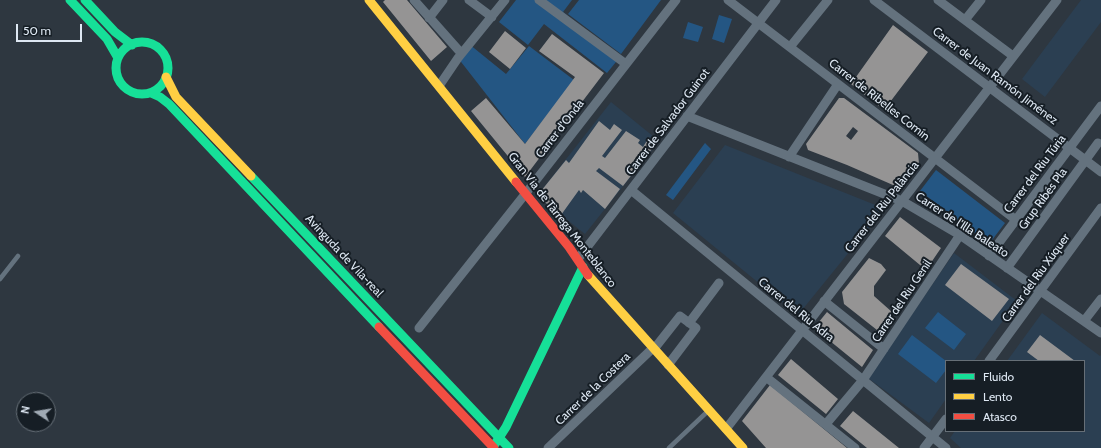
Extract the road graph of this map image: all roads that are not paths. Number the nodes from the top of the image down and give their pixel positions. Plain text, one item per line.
1 (70, 0) edge
2 (85, 0) edge
3 (370, 0) edge
4 (414, 0) edge
5 (443, 0) edge
6 (468, 0) edge
7 (505, 0) edge
8 (539, 0) edge
9 (676, 0) edge
10 (728, 0) edge
11 (776, 0) edge
12 (828, 0) edge
13 (874, 0) edge
14 (938, 0) edge
15 (980, 0) edge
16 (1056, 0) edge
17 (492, 17) junction
18 (429, 18) junction
19 (965, 20) junction
20 (759, 23) junction
21 (132, 44) junction
22 (790, 47) junction
23 (461, 53) junction
24 (1013, 56) junction
25 (118, 58) junction
26 (626, 64) junction
27 (166, 77) junction
28 (838, 84) junction
29 (439, 86) junction
30 (989, 87) junction
31 (151, 93) junction
32 (1101, 106) edge
33 (687, 116) junction
34 (1098, 143) dead end
35 (1070, 148) junction
36 (790, 157) junction
37 (935, 158) junction
38 (1086, 160) junction
39 (1101, 172) edge
40 (631, 190) junction
41 (526, 193) junction
42 (902, 201) junction
43 (1101, 208) edge
44 (1016, 220) junction
45 (960, 235) junction
46 (18, 256) dead end
47 (989, 256) junction
48 (580, 263) junction
49 (1007, 268) junction
50 (0, 279) edge
51 (719, 283) dead end
52 (1041, 292) junction
53 (1101, 299) edge
54 (824, 301) junction
55 (1084, 321) junction
56 (689, 323) junction
57 (419, 328) dead end
58 (802, 330) junction
59 (1101, 333) edge
60 (654, 349) junction
61 (884, 349) junction
62 (990, 360) edge
63 (668, 364) junction
64 (766, 377) junction
65 (863, 380) junction
66 (709, 410) junction
67 (945, 420) edge
68 (826, 424) junction
69 (726, 429) junction
70 (933, 437) junction
71 (499, 438) junction
72 (493, 448) edge
73 (509, 448) edge
74 (548, 448) edge
75 (669, 448) edge
76 (743, 448) edge
77 (855, 448) edge
78 (924, 448) edge
79 (946, 448) edge

1 - 25 main road
2 - 21 main road
3 - 29 main road, Gran Via de Tàrrega Monteblanco
4 - 18 street
5 - 18 street
6 - 17 street
7 - 17 street
8 - 26 street
9 - 26 street, Carrer d'Onda
10 - 20 street, Carrer de Ribelles Comín
11 - 20 street, Carrer de Salvador Guinot
12 - 22 street
13 - 30 street, Carrer de Juan Ramón Jiménez
14 - 19 street
15 - 19 street
16 - 24 street, Carrer del Riu Palància
17 - 23 street
18 - 23 street
19 - 24 street
20 - 22 street, Carrer de Ribelles Comín
20 - 33 street, Carrer de Salvador Guinot
21 - 25 main road
21 - 27 main road
22 - 28 street, Carrer de Ribelles Comín
23 - 29 street
24 - 30 street, Carrer del Riu Palància
25 - 31 main road
26 - 41 street, Carrer d'Onda
27 - 31 main road
27 - 71 main road, Avinguda de Vila-real
28 - 36 street
28 - 37 street, Carrer de Ribelles Comín
29 - 41 main road, Gran Via de Tàrrega Monteblanco
30 - 35 street, Carrer de Juan Ramón Jiménez
30 - 37 street, Carrer del Riu Palància
31 - 72 main road, Avinguda de Vila-real
32 - 35 street, Carrer del Riu Túria
33 - 36 street, Carrer de l'Illa Baleato
33 - 40 street, Carrer de Salvador Guinot
34 - 38 street, Grup Ribés Pla
35 - 38 street, Carrer de Juan Ramón Jiménez
35 - 44 street, Carrer del Riu Túria
36 - 42 street, Carrer de l'Illa Baleato
37 - 42 street, Carrer del Riu Palància
37 - 44 street, Carrer de Ribelles Comín
38 - 39 street, Carrer de Juan Ramón Jiménez
38 - 49 street, Grup Ribés Pla
40 - 48 street, Carrer de Salvador Guinot
40 - 58 street, Carrer del Riu Adra
41 - 48 main road, Gran Via de Tàrrega Monteblanco
41 - 57 street, Carrer d'Onda
42 - 45 street, Carrer de l'Illa Baleato
42 - 54 street, Carrer del Riu Palància
43 - 52 street, Carrer del Riu Xúquer
44 - 47 street, Carrer del Riu Túria
45 - 47 street, Carrer de l'Illa Baleato
45 - 61 street, Carrer del Riu Genil
46 - 50 lane
47 - 49 street, Carrer de l'Illa Baleato
48 - 60 main road, Gran Via de Tàrrega Monteblanco
48 - 71 main road, Carrer de Salvador Guinot
49 - 52 street, Carrer de l'Illa Baleato
51 - 56 street
52 - 55 street, Carrer de l'Illa Baleato
52 - 62 street, Carrer del Riu Xúquer
53 - 55 street
54 - 58 street, Carrer del Riu Palància
54 - 61 street
55 - 59 street, Carrer de l'Illa Baleato
56 - 60 street, Carrer de la Costera
56 - 63 street
58 - 64 street, Carrer del Riu Palància
58 - 65 street, Carrer del Riu Adra
60 - 63 main road, Gran Via de Tàrrega Monteblanco
60 - 74 street, Carrer de la Costera
61 - 65 street, Carrer del Riu Genil
63 - 66 main road, Gran Via de Tàrrega Monteblanco
64 - 68 street
64 - 69 street, Carrer del Riu Palància
65 - 68 street, Carrer del Riu Genil
65 - 70 street, Carrer del Riu Adra
66 - 69 main road, Gran Via de Tàrrega Monteblanco
66 - 75 lane
67 - 70 street
68 - 77 street
69 - 76 main road, Gran Via de Tàrrega Monteblanco
70 - 78 street
70 - 79 street, Carrer del Riu Adra
71 - 72 main road, Carrer de Salvador Guinot
71 - 73 main road, Avinguda de Vila-real

